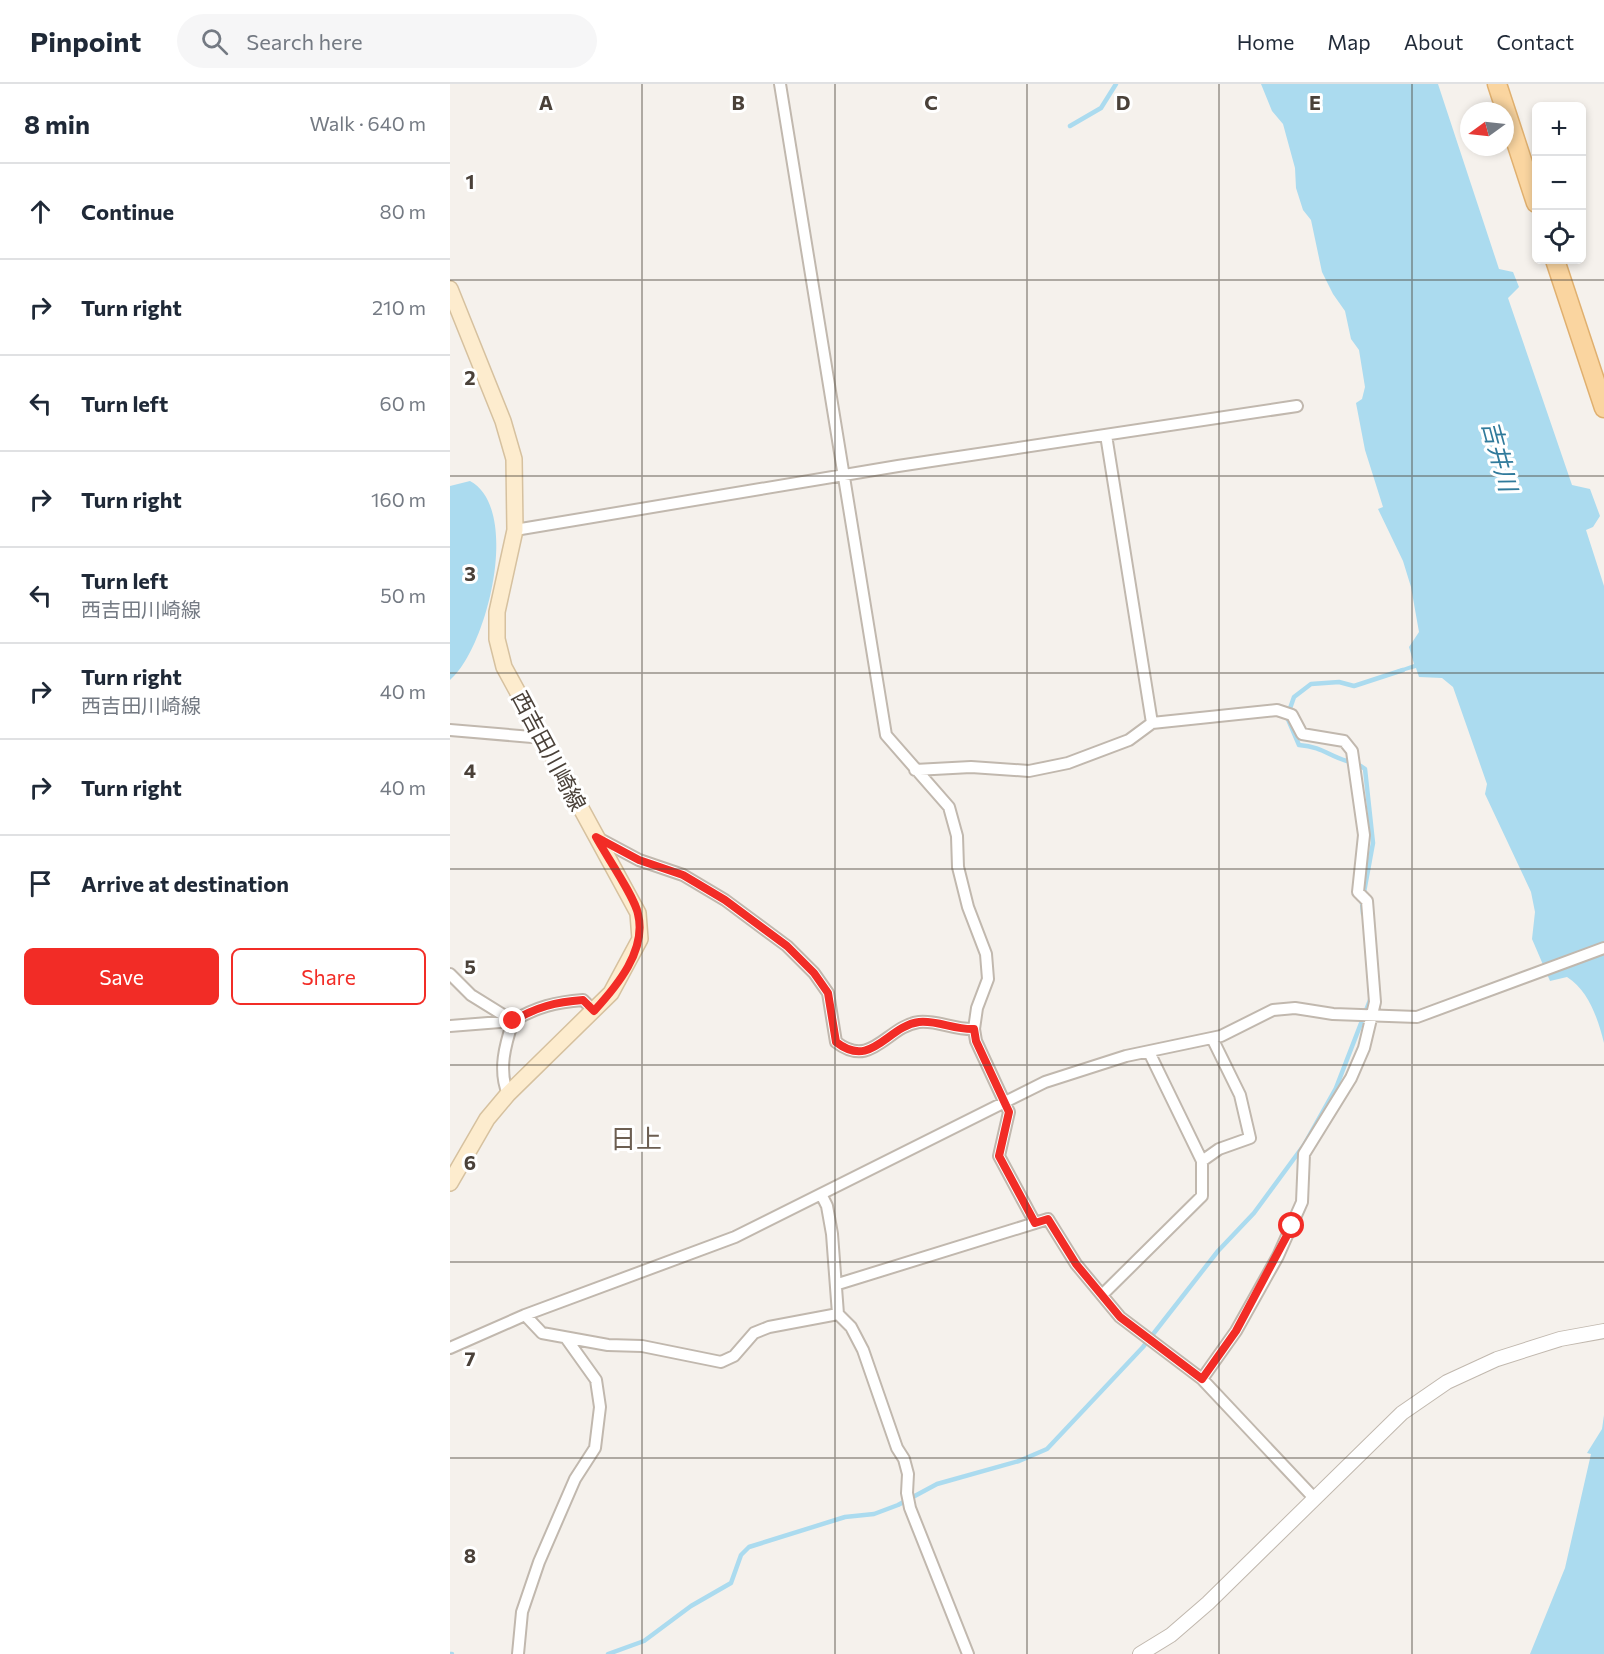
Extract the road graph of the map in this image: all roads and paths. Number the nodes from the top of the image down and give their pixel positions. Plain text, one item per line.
1 (780, 84) edge
2 (1497, 84) edge
3 (1532, 191) edge
4 (1556, 264) edge
5 (450, 289) edge
6 (1297, 406) dead end
7 (1604, 408) edge
8 (1106, 435) junction
9 (843, 476) junction
10 (514, 530) junction
11 (1152, 723) junction
12 (450, 730) edge
13 (544, 738) junction
14 (915, 770) junction
15 (596, 837) junction
16 (1604, 948) edge
17 (450, 974) edge
18 (594, 1011) junction
19 (1374, 1016) junction
20 (513, 1021) junction
21 (450, 1026) edge
22 (974, 1029) junction
23 (1212, 1038) junction
24 (1149, 1052) junction
25 (508, 1094) junction
26 (1007, 1103) junction
27 (1202, 1161) junction
28 (450, 1183) edge
29 (821, 1194) junction
30 (1035, 1223) junction
31 (838, 1284) junction
32 (1102, 1295) junction
33 (838, 1314) junction
34 (525, 1316) junction
35 (1604, 1331) edge
36 (566, 1338) junction
37 (450, 1348) edge
38 (1202, 1379) junction
39 (1315, 1499) junction
40 (518, 1654) edge
41 (968, 1654) edge
42 (1140, 1654) edge

1 - 9 street
2 - 3 main road
4 - 7 main road
5 - 10 main road, 西吉田川崎線
6 - 8 street
8 - 9 street
8 - 11 street
9 - 10 street
9 - 14 street
10 - 13 main road, 西吉田川崎線
11 - 14 street
11 - 19 street
12 - 13 street
13 - 15 main road, 西吉田川崎線
14 - 22 street
15 - 18 main road, 西吉田川崎線
15 - 22 street
16 - 19 street
17 - 20 street
18 - 20 street
18 - 25 main road, 西吉田川崎線
19 - 23 street
19 - 38 street
20 - 21 street
20 - 25 street
22 - 26 street
23 - 24 street
23 - 27 street
24 - 26 street
24 - 27 street
25 - 28 main road, 西吉田川崎線
26 - 29 street
26 - 30 street
27 - 32 street
29 - 31 street
29 - 34 street
30 - 31 street
30 - 32 street
31 - 33 street
32 - 38 street
33 - 36 street
33 - 41 street
34 - 36 street
34 - 37 street
35 - 39 street
36 - 40 street
38 - 39 street
39 - 42 street

